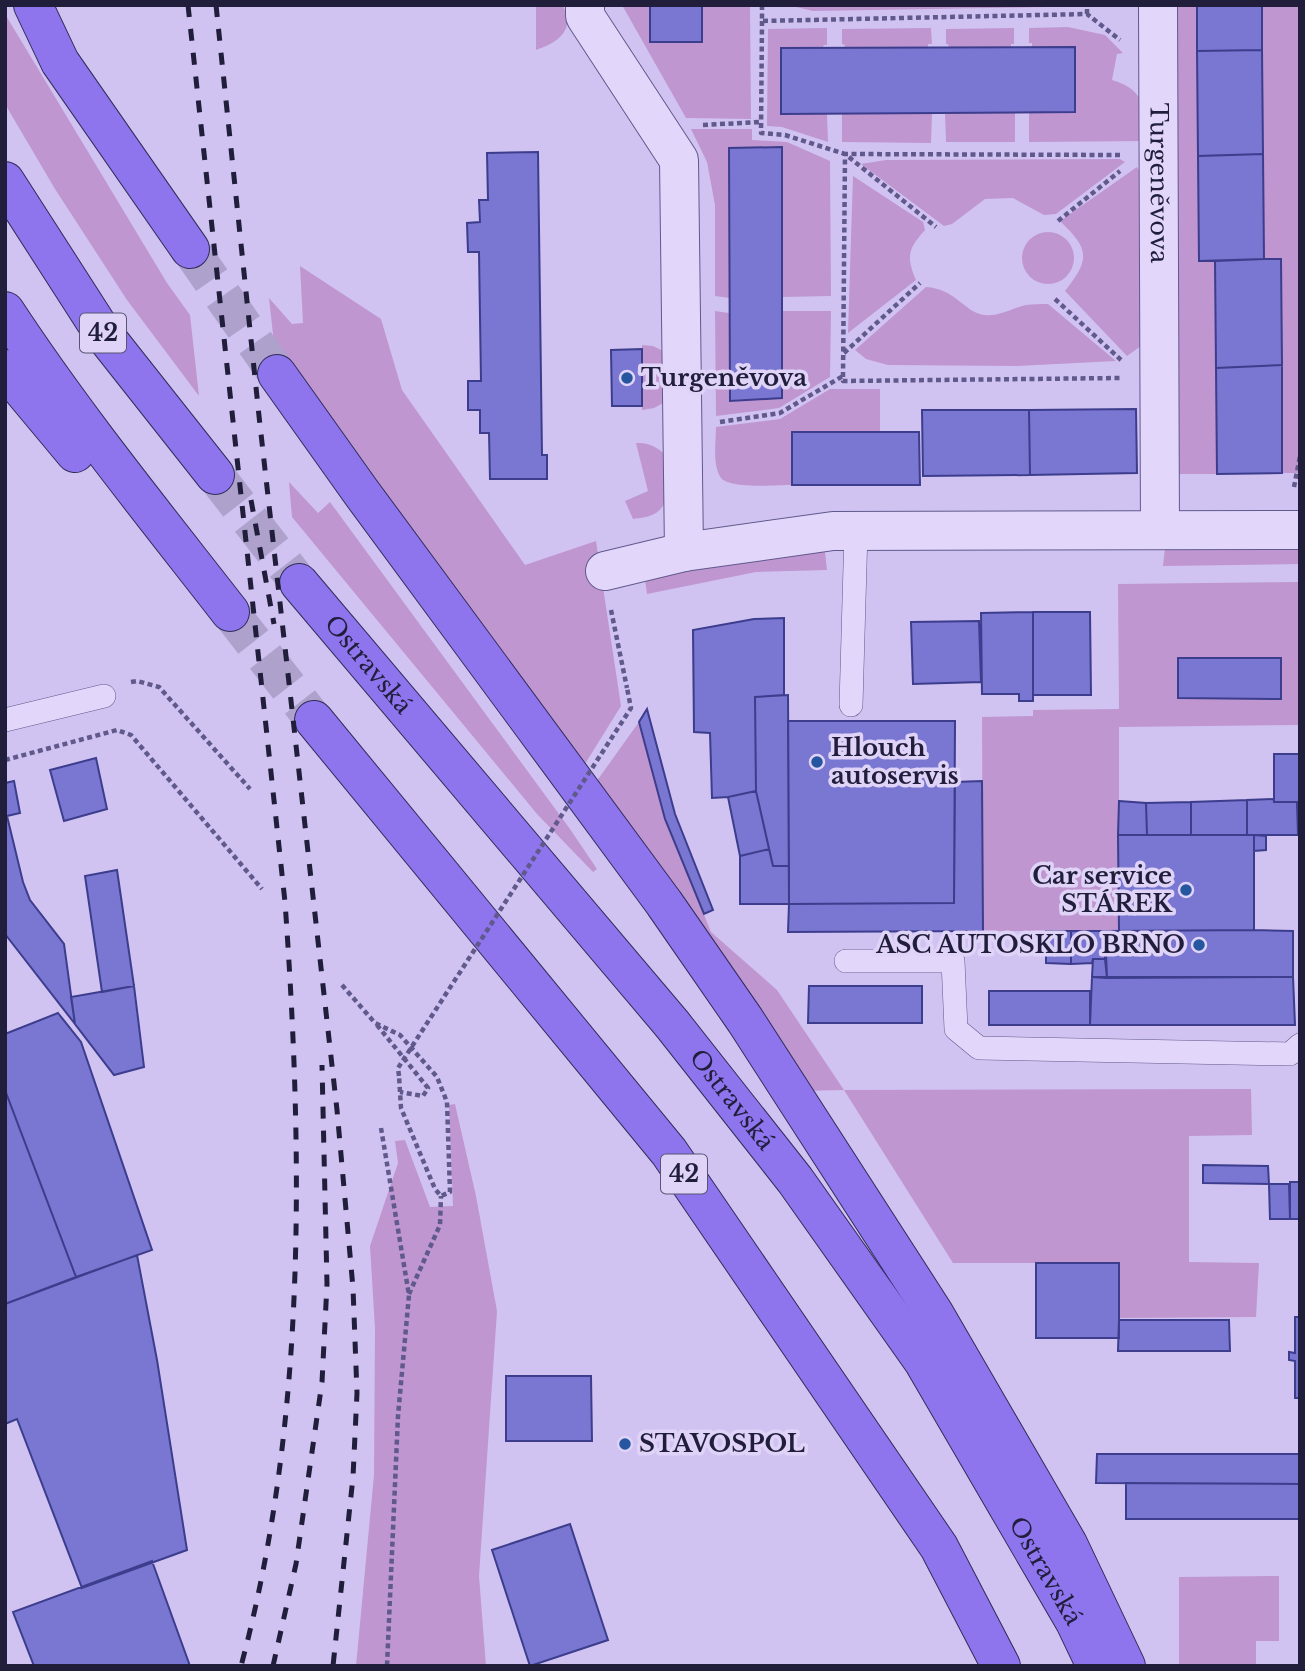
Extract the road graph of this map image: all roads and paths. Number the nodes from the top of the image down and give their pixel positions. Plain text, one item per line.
1 (33, 5) edge
2 (584, 5) edge
3 (762, 5) edge
4 (1087, 5) edge
5 (1158, 5) edge
6 (762, 21) junction
7 (761, 122) junction
8 (694, 125) dead end
9 (845, 154) junction
10 (1150, 155) junction
11 (5, 181) edge
12 (1058, 220) dead end
13 (936, 227) dead end
14 (190, 249) tunnel mouth
15 (920, 283) dead end
16 (1055, 299) dead end
17 (5, 311) edge
18 (844, 353) junction
19 (5, 369) edge
20 (277, 374) tunnel mouth
21 (843, 376) junction
22 (1150, 378) junction
23 (713, 423) dead end
24 (1300, 456) edge
25 (215, 475) tunnel mouth
26 (1294, 487) dead end
27 (1160, 530) junction
28 (1300, 530) edge
29 (856, 531) junction
30 (684, 552) junction
31 (192, 563) junction
32 (605, 571) joint
33 (299, 583) tunnel mouth
34 (230, 612) tunnel mouth
35 (104, 696) joint
36 (851, 705) dead end
37 (5, 720) edge
38 (314, 720) tunnel mouth
39 (5, 760) edge
40 (250, 789) dead end
41 (262, 889) dead end
42 (846, 961) dead end
43 (342, 985) dead end
44 (376, 1023) junction
45 (1300, 1045) edge
46 (400, 1092) junction
47 (381, 1128) dead end
48 (441, 1196) junction
49 (409, 1295) junction
50 (387, 1666) edge
51 (1001, 1666) edge
52 (1096, 1666) edge
53 (1126, 1666) edge

1 - 14 highway
2 - 30 street
3 - 6 path
4 - 6 path
5 - 10 street, Turgeněvova
6 - 7 path
7 - 8 path
7 - 9 path
9 - 10 path
9 - 13 path
9 - 18 path
10 - 12 path
10 - 22 street, Turgeněvova
11 - 25 highway, 42
15 - 18 path
16 - 22 path
17 - 31 highway
18 - 21 path
19 - 31 highway
20 - 53 highway
21 - 22 path
21 - 23 path
22 - 27 street, Turgeněvova
24 - 26 path
27 - 28 street
27 - 29 street
29 - 30 street
29 - 36 lane
30 - 32 street
31 - 34 highway
32 - 46 path, bridge
33 - 52 highway, Ostravská
35 - 37 lane
35 - 40 path
38 - 51 highway, 42
39 - 41 path
42 - 45 lane
43 - 44 path
44 - 46 path
44 - 48 path
46 - 48 path
47 - 49 path
48 - 49 path
49 - 50 path

